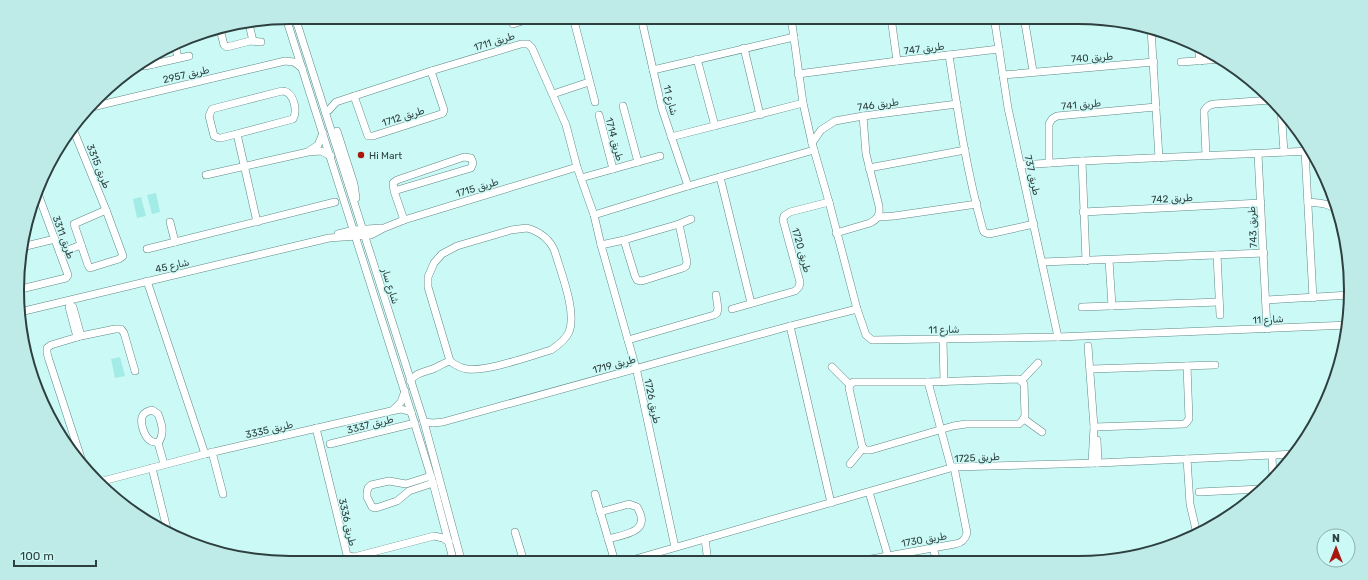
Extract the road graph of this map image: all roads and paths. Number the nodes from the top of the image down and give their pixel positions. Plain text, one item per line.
1 (288, 24) edge
2 (297, 24) edge
3 (575, 24) edge
4 (643, 24) edge
5 (792, 24) edge
6 (892, 24) edge
7 (995, 24) edge
8 (1025, 24) edge
9 (250, 27) edge
10 (221, 33) edge
11 (1151, 34) edge
12 (794, 37) junction
13 (253, 41) junction
14 (261, 42) dead end
15 (295, 44) junction
16 (744, 48) junction
17 (176, 49) edge
18 (999, 50) junction
19 (1199, 53) edge
20 (189, 56) dead end
21 (950, 56) junction
22 (178, 58) junction
23 (697, 59) junction
24 (1211, 60) edge
25 (285, 61) junction
26 (1200, 61) junction
27 (897, 62) junction
28 (1154, 62) junction
29 (1181, 62) dead end
30 (154, 64) joint
31 (148, 65) edge
32 (303, 69) junction
33 (653, 70) junction
34 (431, 71) junction
35 (1033, 72) junction
36 (798, 74) junction
37 (1003, 75) junction
38 (315, 77) junction
39 (589, 82) junction
40 (553, 94) junction
41 (354, 96) junction
42 (326, 98) junction
43 (1264, 101) edge
44 (336, 102) junction
45 (595, 102) dead end
46 (803, 104) junction
47 (956, 104) junction
48 (99, 105) edge
49 (623, 106) dead end
50 (1156, 107) junction
51 (329, 110) junction
52 (599, 115) dead end
53 (760, 115) junction
54 (863, 116) junction
55 (1282, 119) edge
56 (715, 126) junction
57 (323, 133) junction
58 (75, 134) edge
59 (237, 134) junction
60 (671, 137) junction
61 (813, 146) junction
62 (965, 150) junction
63 (1304, 151) edge
64 (308, 152) junction
65 (1284, 152) junction
66 (1258, 154) junction
67 (1206, 155) junction
68 (330, 156) junction
69 (660, 156) dead end
70 (1308, 157) edge
71 (1159, 158) junction
72 (1082, 161) junction
73 (638, 162) junction
74 (1049, 163) junction
75 (1020, 165) junction
76 (244, 166) junction
77 (577, 166) junction
78 (869, 168) junction
79 (613, 169) junction
80 (206, 175) dead end
81 (720, 177) junction
82 (581, 178) junction
83 (688, 186) junction
84 (394, 191) junction
85 (39, 201) edge
86 (335, 202) dead end
87 (829, 202) junction
88 (1308, 202) junction
89 (1261, 203) junction
90 (977, 204) junction
91 (1330, 205) edge
92 (106, 210) junction
93 (357, 210) junction
94 (1083, 212) junction
95 (594, 215) junction
96 (879, 217) junction
97 (691, 219) dead end
98 (404, 220) junction
99 (170, 222) dead end
100 (257, 222) junction
101 (679, 224) junction
102 (1034, 224) junction
103 (354, 232) junction
104 (364, 232) junction
105 (836, 233) junction
106 (55, 239) junction
107 (624, 240) junction
108 (175, 242) junction
109 (81, 245) junction
110 (601, 245) junction
111 (28, 246) edge
112 (147, 249) dead end
113 (60, 253) junction
114 (1264, 253) junction
115 (1216, 255) junction
116 (1109, 260) junction
117 (1086, 261) junction
118 (1043, 262) junction
119 (147, 281) junction
120 (24, 288) edge
121 (716, 295) dead end
122 (1344, 296) edge
123 (1313, 298) junction
124 (1266, 300) junction
125 (1220, 302) junction
126 (69, 303) junction
127 (751, 303) junction
128 (1112, 306) junction
129 (1082, 307) dead end
130 (732, 309) dead end
131 (857, 309) junction
132 (25, 311) edge
133 (1220, 315) dead end
134 (1342, 325) edge
135 (790, 326) junction
136 (1267, 329) junction
137 (79, 337) junction
138 (1058, 337) junction
139 (628, 340) junction
140 (943, 340) junction
141 (1088, 346) dead end
142 (450, 361) junction
143 (1038, 363) dead end
144 (441, 364) junction
145 (1187, 366) junction
146 (1215, 366) dead end
147 (832, 367) dead end
148 (406, 368) junction
149 (636, 369) junction
150 (1091, 369) junction
151 (135, 371) dead end
152 (410, 381) junction
153 (1021, 381) junction
154 (928, 382) junction
155 (944, 382) junction
156 (850, 385) junction
157 (405, 390) junction
158 (391, 411) junction
159 (411, 412) junction
160 (1024, 419) junction
161 (414, 422) junction
162 (424, 422) junction
163 (443, 422) junction
164 (1094, 426) junction
165 (316, 428) junction
166 (941, 430) junction
167 (1042, 432) dead end
168 (428, 436) junction
169 (158, 443) dead end
170 (330, 444) dead end
171 (863, 448) junction
172 (79, 452) edge
173 (212, 452) junction
174 (205, 454) junction
175 (1287, 455) edge
176 (1272, 456) junction
177 (1187, 459) junction
178 (1095, 463) junction
179 (164, 464) junction
180 (850, 464) dead end
181 (953, 467) junction
182 (152, 468) junction
183 (1273, 471) edge
184 (105, 480) edge
185 (432, 480) junction
186 (1254, 489) edge
187 (869, 492) junction
188 (1199, 492) dead end
189 (223, 494) dead end
190 (595, 494) dead end
191 (831, 502) junction
192 (600, 512) junction
193 (444, 524) junction
194 (166, 525) edge
195 (1196, 529) edge
196 (516, 532) dead end
197 (434, 536) junction
198 (608, 539) junction
199 (705, 539) junction
200 (449, 542) junction
201 (675, 547) junction
202 (933, 548) junction
203 (368, 554) joint
204 (351, 556) edge
205 (357, 556) edge
206 (452, 556) edge
207 (460, 556) edge
208 (522, 556) edge
209 (612, 556) edge
210 (645, 556) edge
211 (707, 556) edge
212 (888, 556) joint
213 (935, 556) edge

1 - 15 street, شارع سار
2 - 38 street, شارع سار
3 - 39 street
4 - 33 street, شارع 11
5 - 12 street, شارع 11
6 - 27 street, طريق 747
7 - 18 street, طريق 737
8 - 35 street
9 - 13 street
10 - 13 street
11 - 28 street
12 - 16 street
12 - 36 street, شارع 11
13 - 14 street
15 - 25 street
15 - 32 street, شارع سار
16 - 23 street
16 - 53 street
17 - 22 street
18 - 21 street, طريق 747
18 - 37 street, طريق 737
19 - 26 street
20 - 22 street
21 - 27 street, طريق 747
21 - 47 street
22 - 30 street
23 - 33 street
23 - 56 street
24 - 26 street
25 - 32 street
25 - 48 street, طريق 2957
26 - 29 street
27 - 36 street
28 - 35 street, طريق 740
28 - 50 street
30 - 31 street
32 - 57 street, شارع سار
33 - 60 street, شارع 11
34 - 40 street, طريق 1711
34 - 41 street, طريق 1711
34 - 41 street, طريق 1712
35 - 37 street, طريق 740
36 - 46 street, شارع 11
37 - 75 street, طريق 737
38 - 42 street
38 - 93 street, شارع سار
39 - 40 street
39 - 45 street
40 - 77 street, طريق 1711
41 - 44 street, طريق 1711
42 - 44 street
42 - 51 street
43 - 67 street
44 - 51 street
46 - 53 street
46 - 61 street, شارع 11
47 - 54 street, طريق 746
47 - 62 street
49 - 73 street
50 - 71 street
50 - 74 street, طريق 741
51 - 93 street
52 - 79 street, طريق 1714
53 - 56 street
54 - 61 street, طريق 746
54 - 78 street
55 - 65 street
56 - 60 street
57 - 64 street
57 - 68 street, شارع سار
58 - 92 street, طريق 3315
59 - 59 street
59 - 76 street
60 - 83 street, شارع 11
61 - 81 street
61 - 87 street, شارع 11
62 - 78 street
62 - 90 street
63 - 65 street
64 - 68 street
64 - 76 street
65 - 66 street
66 - 67 street
66 - 89 street, طريق 743
67 - 71 street
68 - 103 street, شارع سار
69 - 73 street
70 - 88 street
71 - 72 street
72 - 74 street
72 - 94 street
73 - 79 street
74 - 75 street
75 - 102 street, طريق 737
76 - 80 street
76 - 100 street
77 - 82 street, طريق 1711
77 - 98 street, طريق 1715
78 - 96 street
79 - 82 street
81 - 83 street
81 - 127 street
82 - 95 street, طريق 1711
83 - 95 street
84 - 84 street
84 - 98 street
85 - 106 street, طريق 3311
86 - 100 street
87 - 105 street, شارع 11
87 - 127 street, طريق 1720
88 - 91 street
88 - 123 street
89 - 94 street, طريق 742
89 - 114 street, طريق 743
90 - 96 street
90 - 102 street
92 - 109 street, طريق 3315
92 - 109 street, طريق 3315
93 - 104 street, شارع سار
94 - 117 street
95 - 110 street, طريق 1726
96 - 105 street
97 - 101 street
98 - 104 street, طريق 1715
99 - 108 street
100 - 108 street
101 - 107 street
101 - 107 street
102 - 118 street, طريق 737
103 - 104 street, شارع 45
103 - 119 street, شارع 45
103 - 157 street, شارع سار
104 - 148 street, شارع سار
105 - 131 street, شارع 11
106 - 111 street
106 - 113 street, طريق 3311
107 - 110 street
108 - 112 street
109 - 113 street
110 - 139 street, طريق 1726
113 - 120 street, طريق 3311
114 - 115 street
114 - 124 street, طريق 743
115 - 116 street
115 - 125 street
116 - 117 street
116 - 128 street
117 - 118 street
118 - 138 street, طريق 737
119 - 126 street, شارع 45
119 - 174 street
121 - 139 street
122 - 123 street
123 - 124 street
124 - 136 street, طريق 743
125 - 128 street
125 - 133 street
126 - 132 street, شارع 45
126 - 137 street
127 - 130 street, طريق 1720
128 - 129 street
131 - 135 street, طريق 1719
131 - 140 street, شارع 11
134 - 136 street, شارع 11
135 - 149 street, طريق 1719
135 - 191 street
136 - 138 street, شارع 11
137 - 151 street
137 - 172 street
138 - 140 street, شارع 11
139 - 149 street, طريق 1726
140 - 155 street
141 - 150 street
142 - 142 street
142 - 144 street
143 - 153 street
144 - 148 street
144 - 152 street
145 - 146 street
145 - 150 street
145 - 164 street
147 - 156 street
148 - 152 street, شارع سار
149 - 163 street, طريق 1719
149 - 201 street, طريق 1726
150 - 164 street
152 - 162 street, شارع سار
153 - 155 street
153 - 160 street
154 - 155 street
154 - 156 street
154 - 166 street, طريق 1730
156 - 171 street
157 - 158 street
157 - 159 street, شارع سار
158 - 159 street, طريق 3335
158 - 165 street, طريق 3335
159 - 161 street, شارع سار
160 - 166 street
160 - 167 street
161 - 170 street, طريق 3337
161 - 185 street, شارع سار
162 - 163 street, طريق 1719
162 - 168 street, شارع سار
163 - 168 street, طريق 1719
164 - 178 street
165 - 173 street, طريق 3335
165 - 204 street, طريق 3336
166 - 171 street
166 - 181 street, طريق 1730
168 - 207 street, شارع سار
169 - 179 street
171 - 180 street
173 - 174 street, طريق 3335
173 - 189 street
174 - 179 street, طريق 3335
175 - 176 street, طريق 1725
176 - 177 street, طريق 1725
176 - 183 street
177 - 178 street, طريق 1725
177 - 195 street
178 - 181 street, طريق 1725
179 - 182 street, طريق 3335
181 - 187 street, طريق 1725
181 - 202 street, طريق 1730
182 - 184 street, طريق 3335
182 - 194 street
185 - 185 street
185 - 193 street, شارع سار
186 - 188 street
187 - 191 street, طريق 1725
187 - 212 street
190 - 192 street
191 - 199 street, طريق 1725
192 - 198 street
192 - 198 street
193 - 197 street
193 - 200 street, شارع سار
196 - 208 street
197 - 200 street
197 - 203 street, طريق 3336
198 - 209 street
199 - 201 street, طريق 1725
199 - 211 street
200 - 206 street, شارع سار
201 - 210 street, طريق 1725
202 - 212 street, طريق 1730
202 - 213 street
203 - 205 street, طريق 3336

